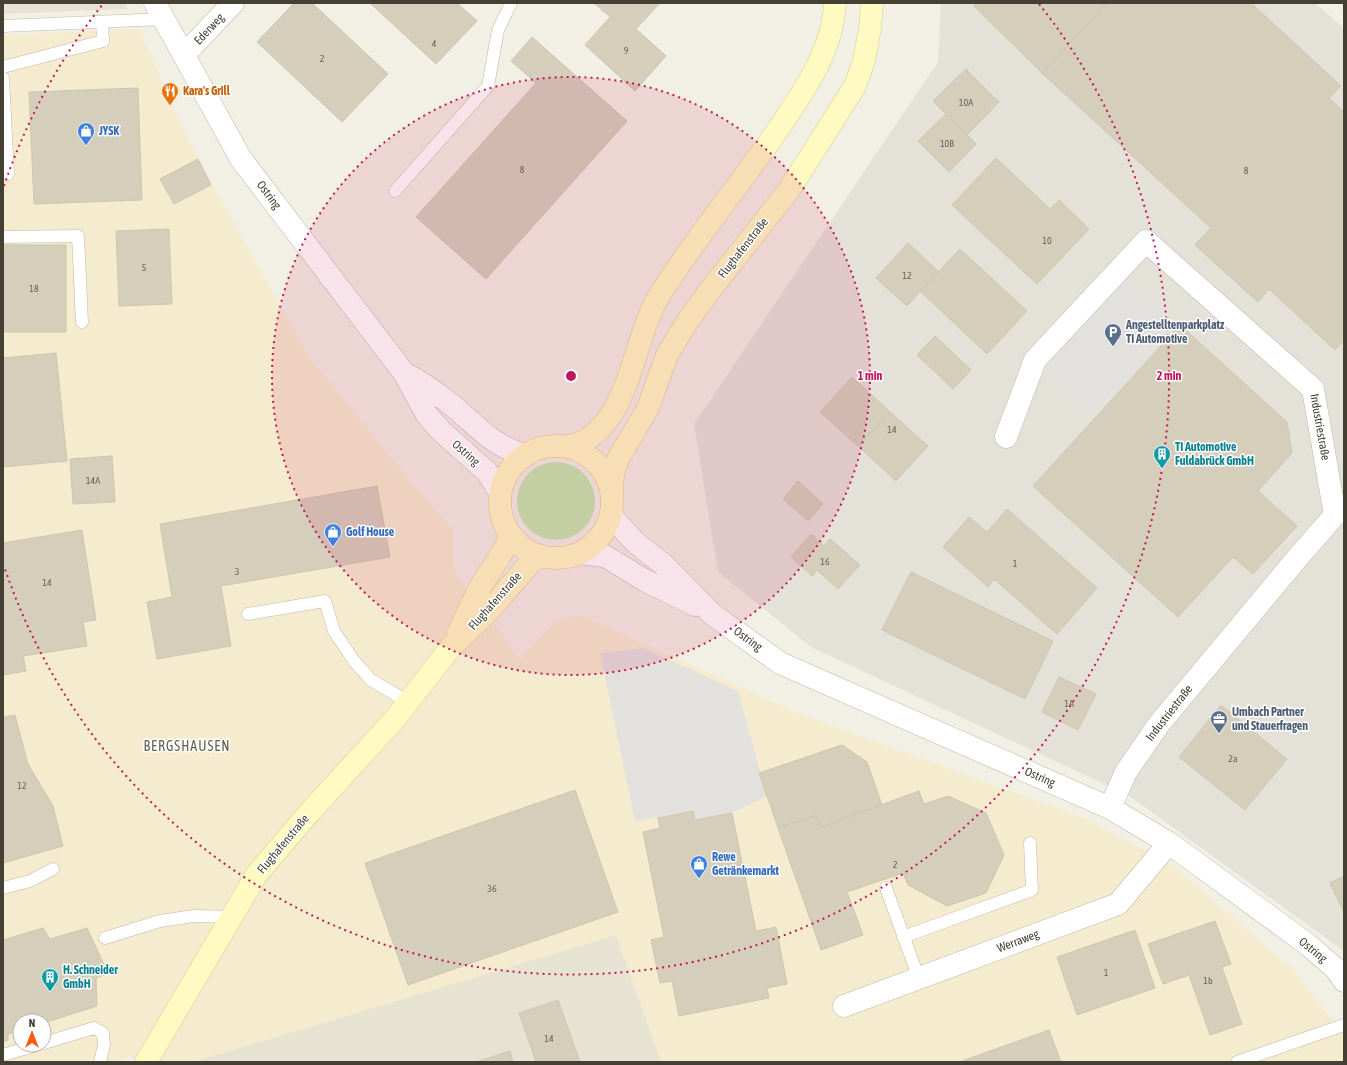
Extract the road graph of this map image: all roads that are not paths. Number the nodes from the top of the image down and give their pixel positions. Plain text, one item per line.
1 (233, 3) edge
2 (511, 3) edge
3 (835, 3) edge
4 (872, 3) edge
5 (159, 11) edge
6 (102, 22) junction
7 (3, 26) edge
8 (184, 55) junction
9 (3, 67) edge
10 (3, 78) edge
11 (8, 174) dead end
12 (395, 191) dead end
13 (3, 237) edge
14 (82, 322) dead end
15 (404, 373) junction
16 (1006, 437) dead end
17 (567, 446) junction
18 (524, 455) junction
19 (500, 493) junction
20 (612, 494) junction
21 (611, 516) junction
22 (510, 534) junction
23 (580, 553) junction
24 (540, 556) junction
25 (248, 614) dead end
26 (712, 614) junction
27 (451, 647) junction
28 (408, 702) junction
29 (1110, 808) junction
30 (1030, 844) dead end
31 (1170, 844) junction
32 (52, 869) dead end
33 (3, 888) edge
34 (886, 888) dead end
35 (232, 917) junction
36 (904, 937) junction
37 (105, 938) dead end
38 (919, 979) junction
39 (1344, 981) edge
40 (844, 1006) dead end
41 (1344, 1024) edge
42 (52, 1041) edge
43 (99, 1062) edge
44 (146, 1062) edge
45 (1237, 1062) edge

1 - 8 street, Ederweg
2 - 12 lane
3 - 17 street
4 - 20 street, Flughafenstraße
5 - 6 lane
5 - 8 street, Ostring
6 - 7 lane
6 - 9 lane
8 - 15 street, Ostring
10 - 11 lane
13 - 14 lane
15 - 18 street, Ostring
15 - 19 street, Ostring
16 - 29 street, Industriestraße
17 - 18 street
17 - 20 street
18 - 19 street
19 - 22 street
20 - 21 street
21 - 23 street
21 - 26 street, Ostring
22 - 24 street
22 - 27 street, Flughafenstraße
23 - 24 street
23 - 26 street, Ostring
24 - 27 street, Flughafenstraße
25 - 28 lane
26 - 29 street, Ostring
27 - 28 street, Flughafenstraße
28 - 35 street, Flughafenstraße
29 - 31 street, Ostring
30 - 36 lane
31 - 38 street, Werraweg
31 - 39 street, Ostring
32 - 33 lane
34 - 36 lane
35 - 37 lane
35 - 44 street, Flughafenstraße
36 - 38 lane
38 - 40 street, Werraweg
41 - 45 lane
42 - 43 lane

